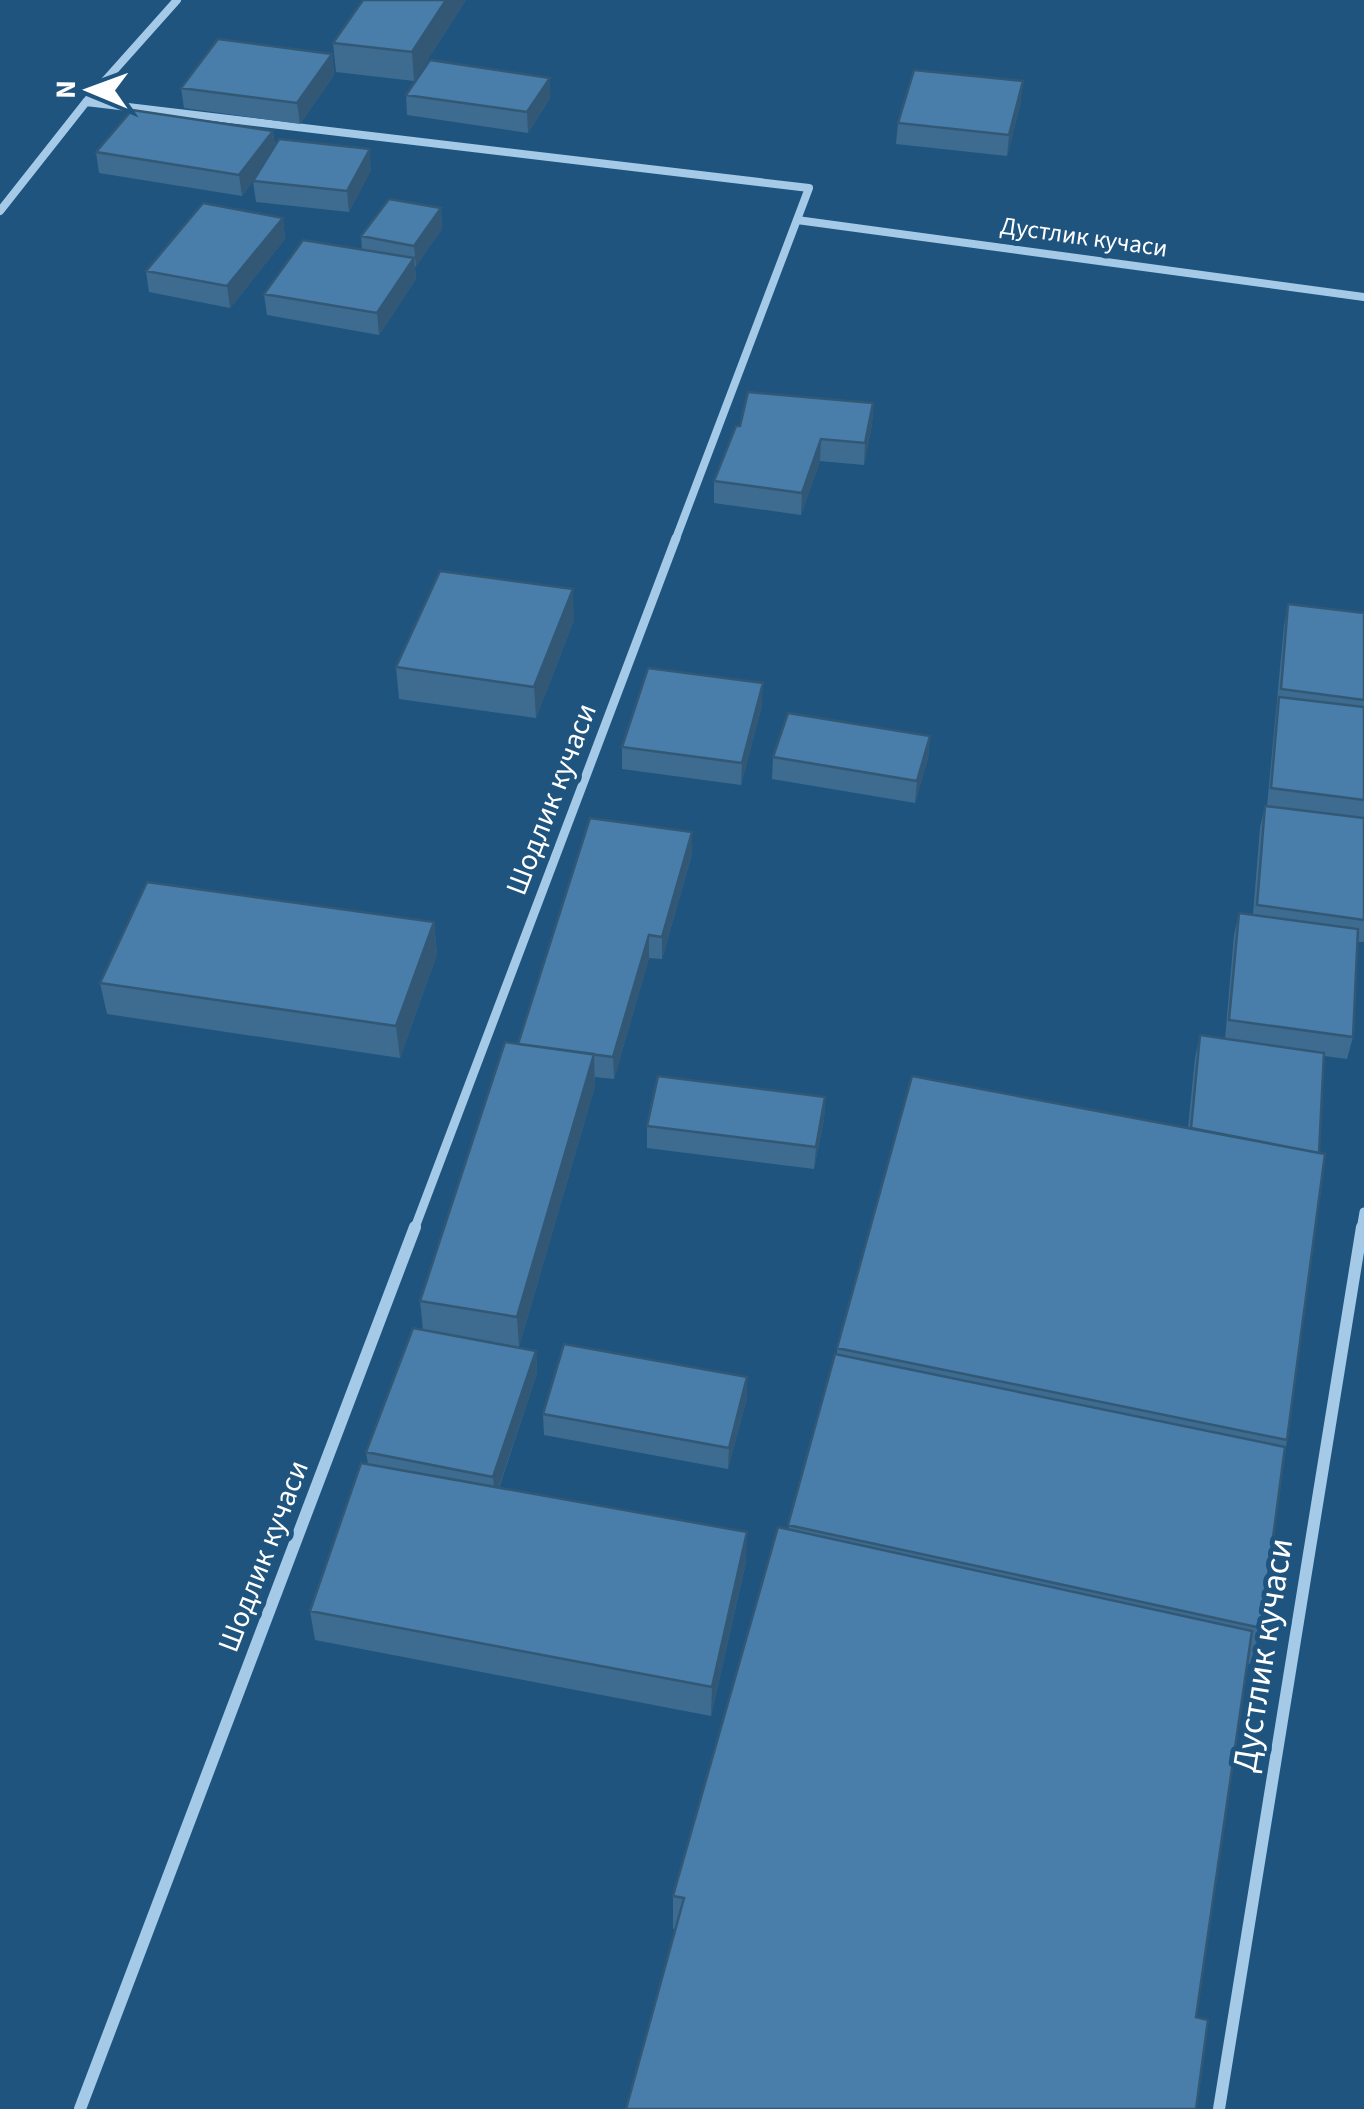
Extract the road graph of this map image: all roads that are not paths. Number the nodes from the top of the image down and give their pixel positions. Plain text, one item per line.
1 (177, 0) edge
2 (86, 102) junction
3 (0, 211) edge
4 (797, 220) junction
5 (1364, 297) edge
6 (1364, 1212) edge
7 (80, 2109) edge
8 (1219, 2109) edge

1 - 2 street
2 - 3 street
2 - 4 street, Шодлик кучаси
4 - 5 street, Дустлик кучаси
4 - 7 street, Шодлик кучаси
6 - 8 street, Дустлик кучаси

